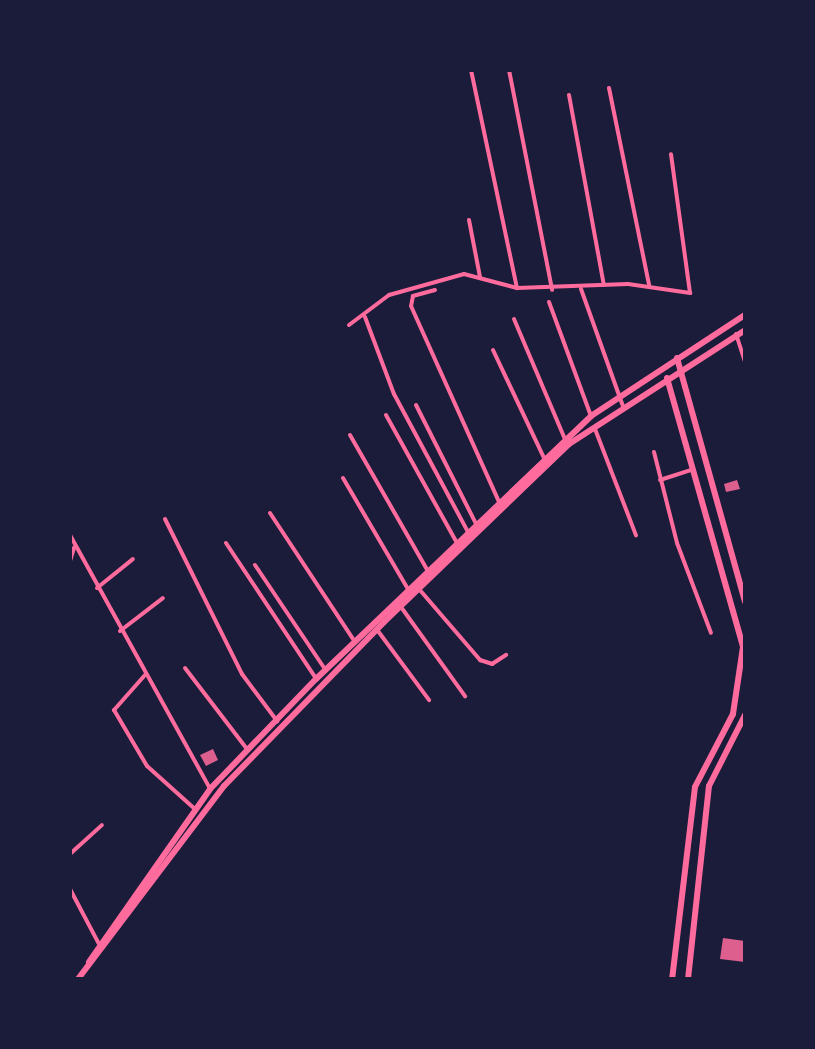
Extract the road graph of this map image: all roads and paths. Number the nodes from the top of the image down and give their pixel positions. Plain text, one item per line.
1 (472, 70) edge
2 (509, 70) edge
3 (609, 88) dead end
4 (569, 95) dead end
5 (671, 154) dead end
6 (469, 220) dead end
7 (480, 277) junction
8 (604, 285) junction
9 (648, 285) junction
10 (517, 288) junction
11 (435, 290) dead end
12 (552, 290) junction
13 (581, 292) junction
14 (549, 302) dead end
15 (364, 316) junction
16 (745, 316) edge
17 (514, 319) dead end
18 (349, 325) dead end
19 (745, 330) edge
20 (736, 334) junction
21 (494, 350) dead end
22 (677, 358) junction
23 (745, 361) edge
24 (664, 368) junction
25 (680, 370) junction
26 (667, 379) junction
27 (620, 396) junction
28 (416, 406) dead end
29 (623, 406) junction
30 (386, 415) dead end
31 (593, 420) junction
32 (350, 435) dead end
33 (565, 439) junction
34 (654, 452) dead end
35 (544, 458) junction
36 (691, 470) junction
37 (343, 478) dead end
38 (660, 480) junction
39 (500, 502) junction
40 (270, 512) dead end
41 (165, 519) dead end
42 (478, 528) junction
43 (468, 534) junction
44 (636, 534) dead end
45 (70, 536) edge
46 (74, 543) junction
47 (226, 543) dead end
48 (458, 545) junction
49 (133, 559) dead end
50 (70, 561) edge
51 (255, 565) dead end
52 (429, 573) junction
53 (97, 588) junction
54 (415, 588) junction
55 (162, 598) dead end
56 (745, 602) edge
57 (401, 606) junction
58 (375, 627) junction
59 (120, 631) junction
60 (711, 633) dead end
61 (357, 644) junction
62 (506, 655) dead end
63 (185, 668) dead end
64 (325, 669) junction
65 (145, 675) junction
66 (318, 682) junction
67 (465, 696) dead end
68 (429, 700) dead end
69 (745, 715) edge
70 (278, 722) junction
71 (247, 749) junction
72 (210, 789) junction
73 (195, 809) junction
74 (102, 825) dead end
75 (187, 826) junction
76 (70, 854) edge
77 (70, 889) edge
78 (99, 944) junction
79 (89, 964) junction
80 (78, 979) edge
81 (672, 979) edge
82 (688, 979) edge

1 - 10 street
2 - 12 street
3 - 9 street
4 - 8 street
5 - 9 street
6 - 7 street
7 - 10 street
7 - 15 street
8 - 9 street
8 - 13 street
10 - 12 street
11 - 39 street
12 - 13 street
13 - 27 street
14 - 31 street
15 - 18 street
15 - 43 street
16 - 22 main road
17 - 33 street
19 - 20 main road
20 - 23 street
20 - 25 main road
21 - 35 street
22 - 24 main road
22 - 25 main road
24 - 26 main road
24 - 27 main road
25 - 26 main road
25 - 56 main road
26 - 29 main road
26 - 36 main road
27 - 29 street
27 - 31 main road
28 - 42 street
29 - 31 main road
30 - 48 street
31 - 33 main road
31 - 42 main road
31 - 44 street
32 - 52 street
33 - 35 main road
34 - 38 street
35 - 39 main road
36 - 38 street
36 - 81 main road
37 - 54 street
38 - 60 street
39 - 42 main road
40 - 61 street
41 - 70 street
42 - 43 main road
42 - 54 main road
43 - 48 main road
45 - 46 street
46 - 50 street
46 - 53 street
47 - 66 street
48 - 52 main road
49 - 53 street
51 - 64 street
52 - 54 main road
53 - 59 street
54 - 57 main road
54 - 58 main road
54 - 62 street
55 - 59 street
57 - 58 main road
57 - 67 street
58 - 61 main road
58 - 68 street
59 - 65 street
61 - 64 main road
61 - 66 main road
63 - 71 street
64 - 66 main road
65 - 72 street
65 - 73 street
66 - 70 main road
69 - 82 main road
70 - 71 main road
70 - 75 main road
71 - 72 main road
72 - 73 main road
73 - 75 main road
74 - 76 street
75 - 78 main road
75 - 79 main road
77 - 78 street
78 - 79 main road
79 - 80 main road

